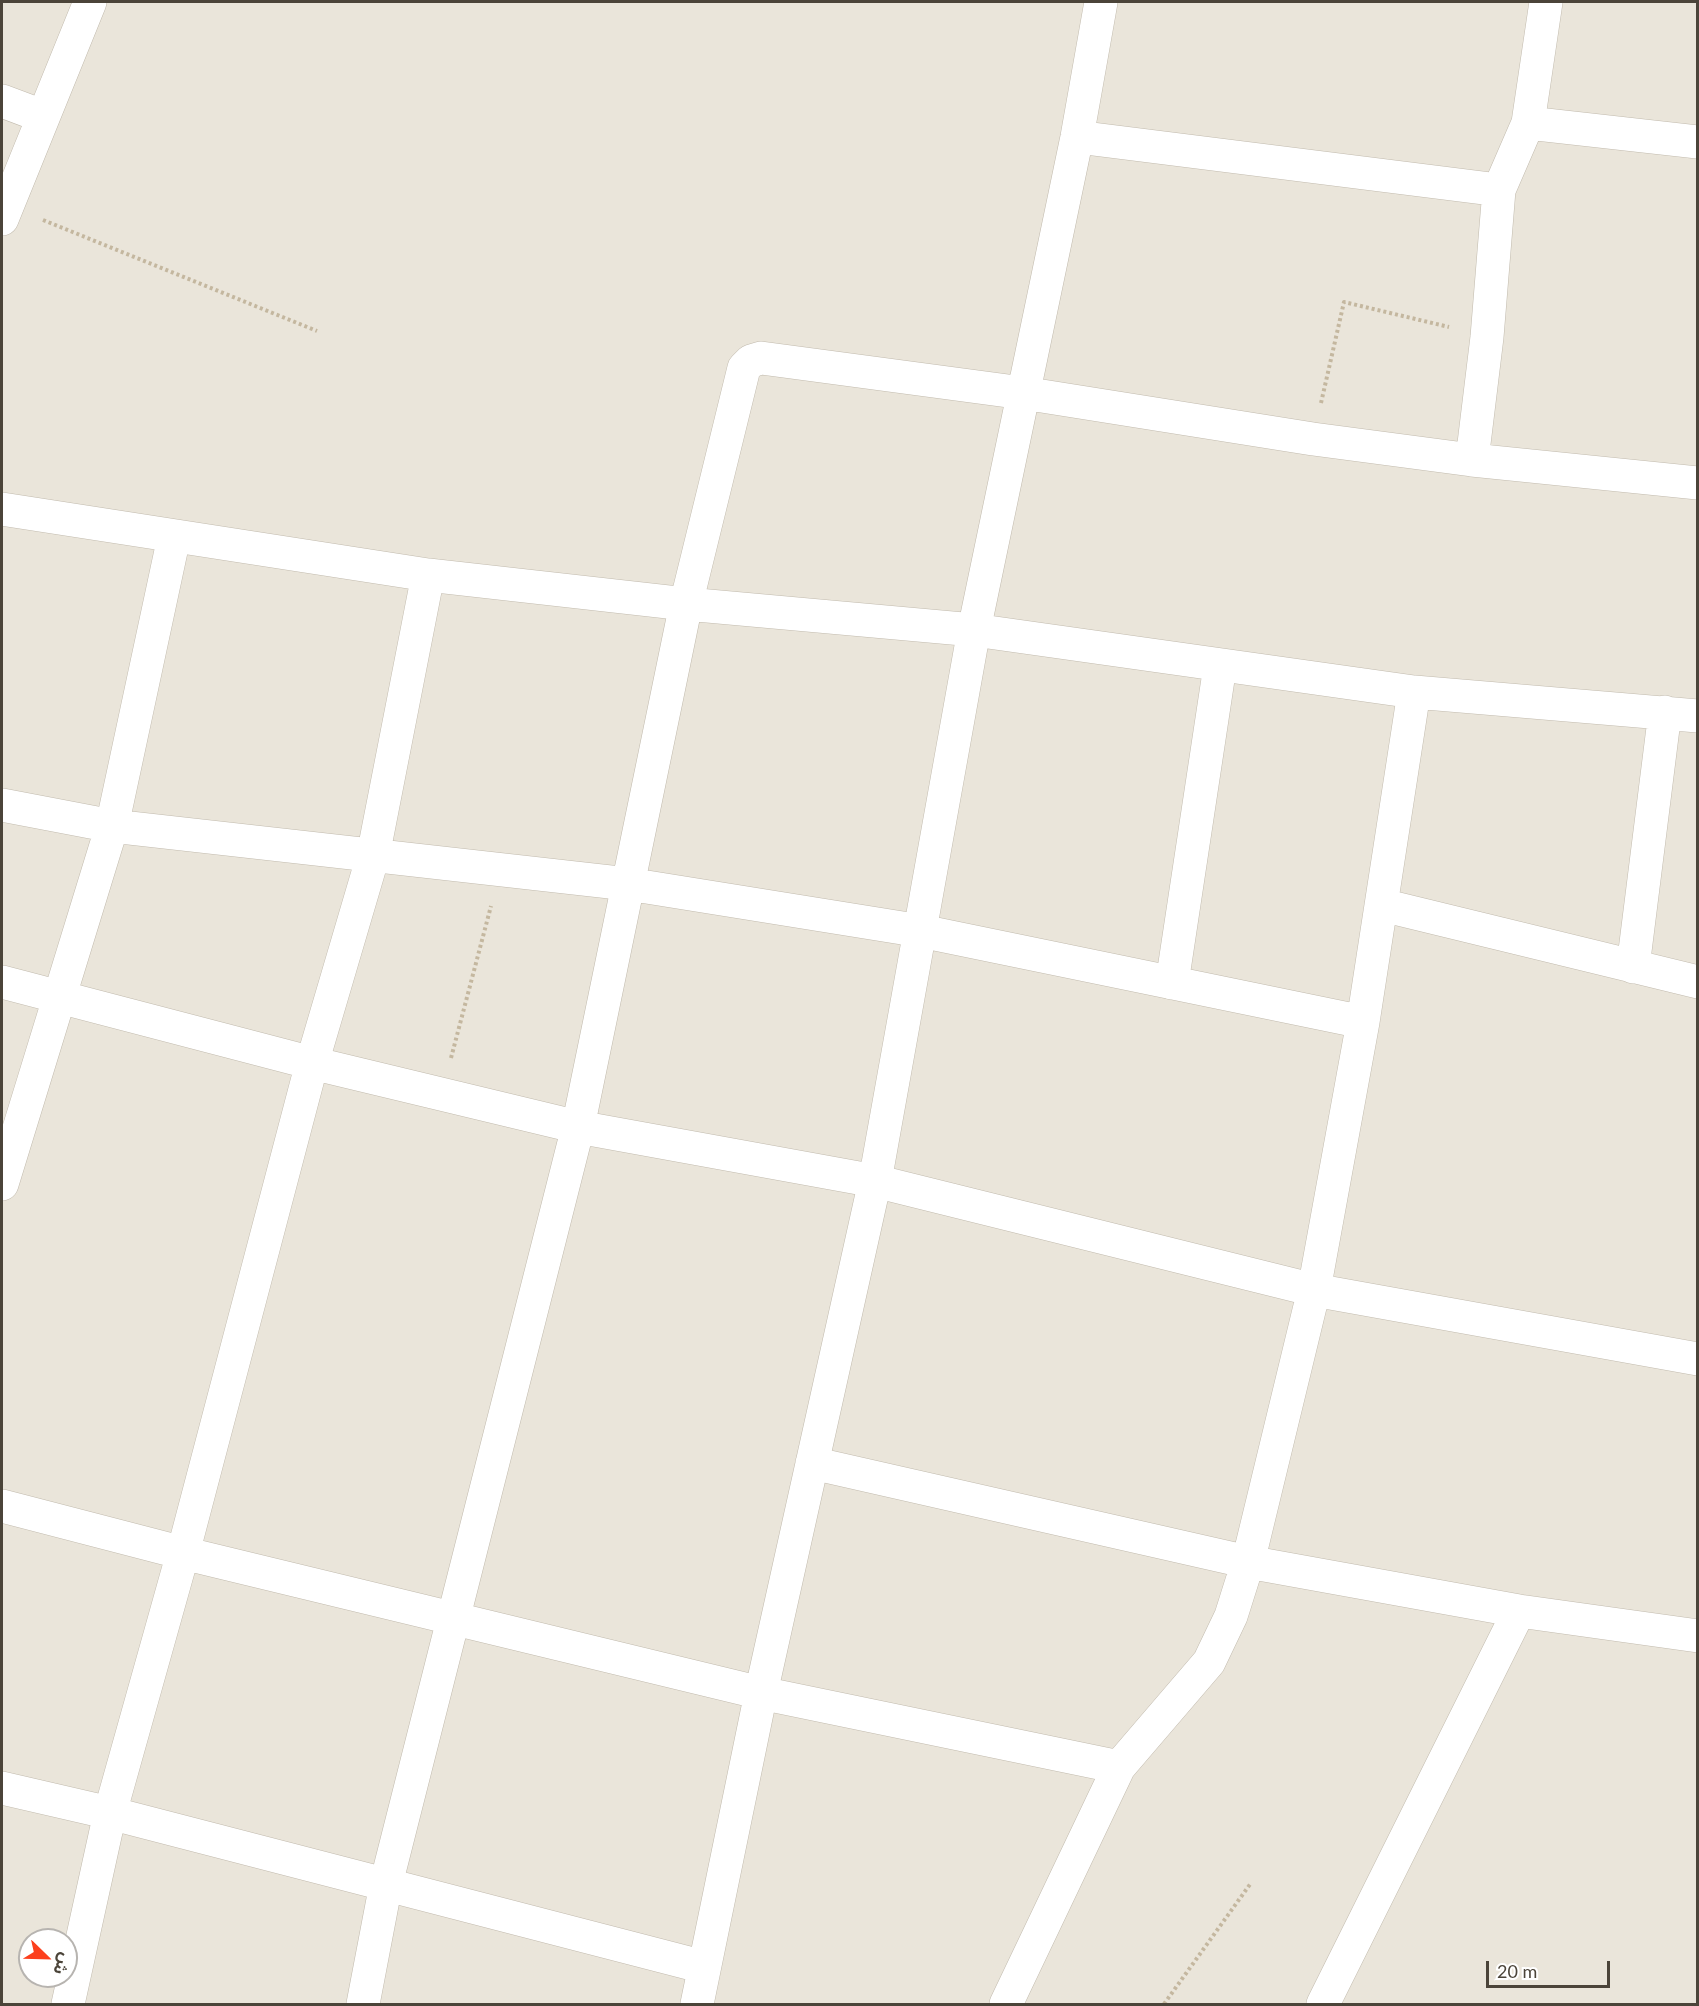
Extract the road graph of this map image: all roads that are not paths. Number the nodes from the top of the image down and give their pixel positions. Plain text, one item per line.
1 (90, 2) edge
2 (1101, 2) edge
3 (1546, 2) edge
4 (2, 101) edge
5 (42, 116) junction
6 (1528, 123) junction
7 (1077, 137) junction
8 (1698, 141) edge
9 (1499, 190) junction
10 (4, 212) edge
11 (1023, 393) junction
12 (1472, 460) junction
13 (1698, 483) edge
14 (2, 509) edge
15 (174, 537) junction
16 (428, 574) junction
17 (686, 604) junction
18 (974, 630) junction
19 (1220, 666) junction
20 (1414, 692) junction
21 (1665, 712) junction
22 (1698, 716) edge
23 (2, 806) edge
24 (112, 826) junction
25 (373, 856) junction
26 (628, 884) junction
27 (1382, 904) junction
28 (921, 931) junction
29 (1633, 967) junction
30 (2, 982) edge
31 (1698, 982) edge
32 (1172, 983) junction
33 (61, 998) junction
34 (1363, 1022) junction
35 (312, 1063) junction
36 (578, 1127) junction
37 (875, 1181) junction
38 (2, 1184) edge
39 (1314, 1290) junction
40 (1698, 1359) edge
41 (812, 1463) junction
42 (2, 1506) edge
43 (183, 1553) junction
44 (1248, 1562) junction
45 (1519, 1611) junction
46 (455, 1618) junction
47 (1698, 1636) edge
48 (761, 1693) junction
49 (1119, 1767) junction
50 (2, 1788) edge
51 (110, 1814) junction
52 (386, 1884) junction
53 (704, 1967) junction
54 (68, 2004) edge
55 (363, 2004) edge
56 (697, 2004) edge
57 (1006, 2004) edge
58 (1323, 2004) edge

1 - 5 street
2 - 7 street
3 - 6 street
4 - 5 street
5 - 10 street
6 - 8 street
6 - 9 street
7 - 9 street
7 - 11 street
9 - 12 street
11 - 12 street
11 - 17 street
11 - 18 street
12 - 13 street
14 - 15 street
15 - 16 street
15 - 24 street
16 - 17 street
16 - 25 street
17 - 18 street
17 - 26 street
18 - 19 street
18 - 28 street
19 - 20 street
19 - 32 street
20 - 21 street
20 - 27 street
21 - 22 street
21 - 29 street
23 - 24 street
24 - 25 street
24 - 33 street
25 - 26 street
25 - 35 street
26 - 28 street
26 - 36 street
27 - 29 street
27 - 34 street
28 - 32 street
28 - 37 street
29 - 31 street
30 - 33 street
32 - 34 street
33 - 35 street
33 - 38 street
34 - 39 street
35 - 36 street
35 - 43 street
36 - 37 street
36 - 46 street
37 - 39 street
37 - 41 street
39 - 40 street
39 - 44 street
41 - 44 street
41 - 48 street
42 - 43 street
43 - 46 street
43 - 51 street
44 - 45 street
44 - 49 street
45 - 47 street
45 - 58 street
46 - 48 street
46 - 52 street
48 - 49 street
48 - 53 street
49 - 57 street
50 - 51 street
51 - 52 street
51 - 54 street
52 - 53 street
52 - 55 street
53 - 56 street

